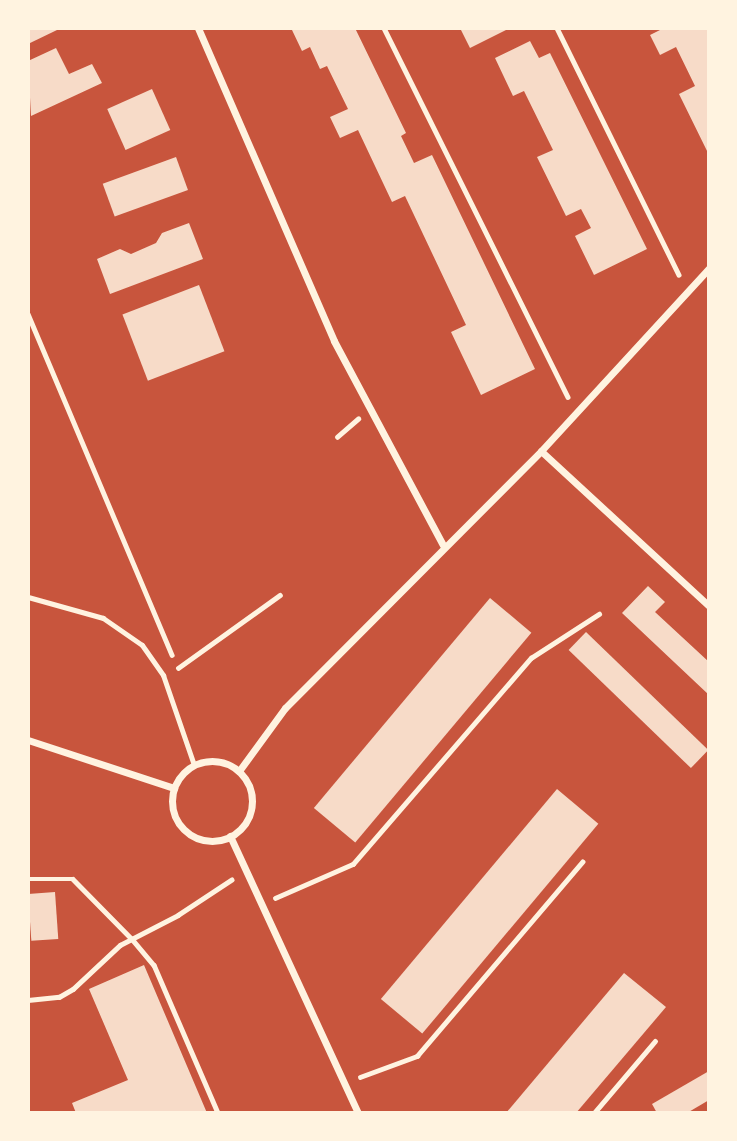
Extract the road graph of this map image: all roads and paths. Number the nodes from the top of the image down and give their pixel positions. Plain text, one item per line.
1 (198, 28) edge
2 (384, 28) edge
3 (557, 28) edge
4 (709, 268) edge
5 (687, 292) junction
6 (28, 314) edge
7 (370, 409) junction
8 (576, 412) junction
9 (337, 436) dead end
10 (541, 451) junction
11 (443, 545) junction
12 (281, 595) dead end
13 (28, 597) edge
14 (709, 606) edge
15 (599, 614) dead end
16 (28, 740) edge
17 (194, 765) junction
18 (239, 771) junction
19 (174, 788) junction
20 (230, 836) junction
21 (582, 862) dead end
22 (243, 872) junction
23 (28, 879) edge
24 (261, 903) junction
25 (132, 939) junction
26 (28, 1000) edge
27 (654, 1041) dead end
28 (346, 1083) junction
29 (218, 1113) edge
30 (358, 1113) edge
31 (594, 1113) edge

1 - 7 street
2 - 8 path
3 - 5 path
4 - 5 street
5 - 8 street
6 - 12 path
7 - 9 path
7 - 11 street
8 - 10 street
10 - 11 street
10 - 14 street
11 - 18 street
13 - 17 lane
15 - 24 path
16 - 19 street
17 - 18 street
17 - 19 street
18 - 20 street
19 - 20 street
20 - 22 street
21 - 28 path
22 - 24 street
22 - 25 path
23 - 25 path
24 - 28 street
25 - 26 path
25 - 29 path
27 - 31 path
28 - 30 street

